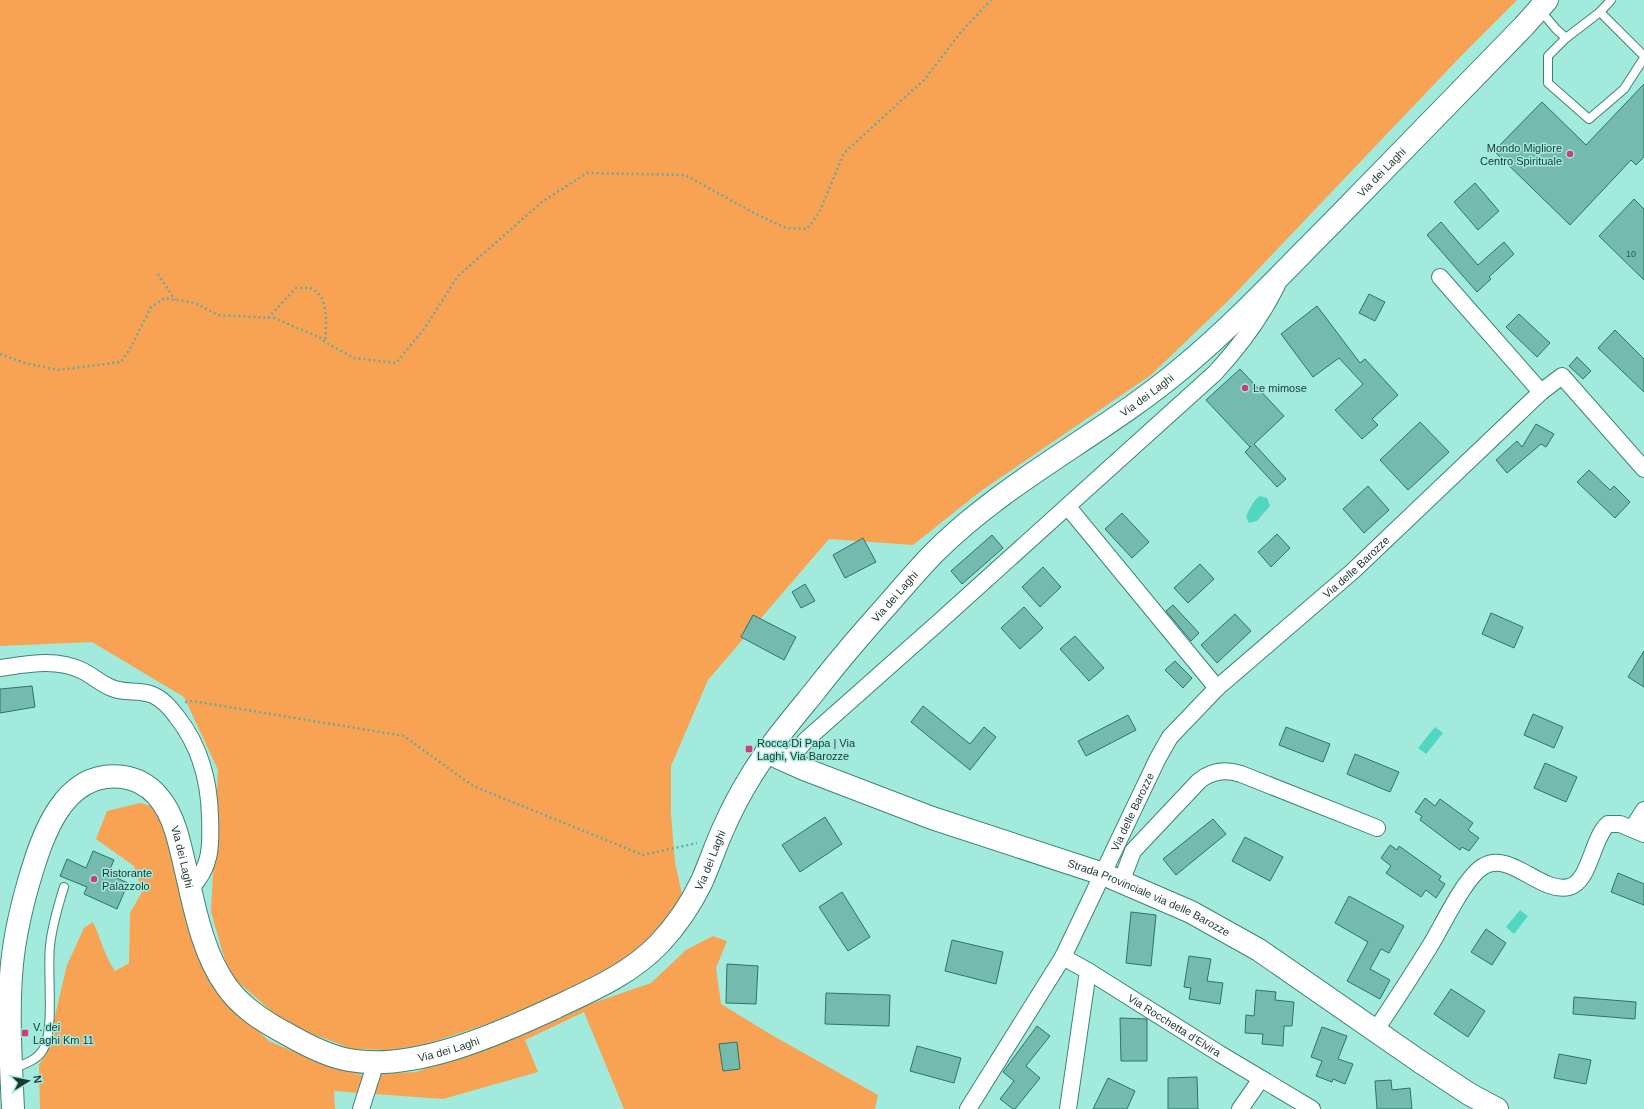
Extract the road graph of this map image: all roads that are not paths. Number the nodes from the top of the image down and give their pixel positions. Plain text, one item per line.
1 (1611, 0) edge
2 (1543, 5) edge
3 (1600, 12) junction
4 (1566, 38) junction
5 (1644, 57) edge
6 (1283, 272) junction
7 (1440, 277) dead end
8 (1541, 392) junction
9 (1644, 469) edge
10 (1068, 506) junction
11 (0, 668) edge
12 (1217, 688) junction
13 (766, 752) junction
14 (787, 762) junction
15 (1644, 810) edge
16 (1377, 828) dead end
17 (1638, 831) edge
18 (1112, 878) junction
19 (64, 887) dead end
20 (190, 889) junction
21 (1063, 957) junction
22 (1088, 971) junction
23 (1375, 1030) junction
24 (376, 1062) junction
25 (12, 1070) junction
26 (1261, 1079) junction
27 (1468, 1094) junction
28 (13, 1109) edge
29 (361, 1109) edge
30 (968, 1109) edge
31 (1068, 1109) edge
32 (1240, 1109) edge
33 (1312, 1109) edge
34 (1484, 1109) edge
35 (1497, 1109) edge

1 - 3 lane
2 - 4 lane
2 - 6 main road, Via dei Laghi
3 - 4 lane
3 - 5 lane
4 - 5 lane
6 - 10 street
6 - 13 main road, Via dei Laghi
7 - 8 street
8 - 9 street, Via delle Barozze
8 - 12 street, Via delle Barozze
10 - 12 street
10 - 14 street
11 - 20 street
12 - 18 street, Via delle Barozze
13 - 14 main road, Strada Provinciale via delle Barozze
13 - 24 main road, Via dei Laghi
14 - 18 main road, Strada Provinciale via delle Barozze
15 - 17 street
16 - 18 street
17 - 23 street
18 - 21 street
18 - 23 main road, Strada Provinciale via delle Barozze
19 - 25 lane
20 - 24 main road, Via dei Laghi
20 - 25 main road, Via dei Laghi
21 - 22 street, Via Rocchetta d'Elvira
21 - 30 street
22 - 26 street, Via Rocchetta d'Elvira
22 - 31 street
23 - 27 main road, Strada Provinciale via delle Barozze
24 - 29 street
25 - 28 main road, Via dei Laghi
26 - 32 street
26 - 33 street, Via Rocchetta d'Elvira
27 - 34 street
27 - 35 main road, Strada Provinciale via delle Barozze

